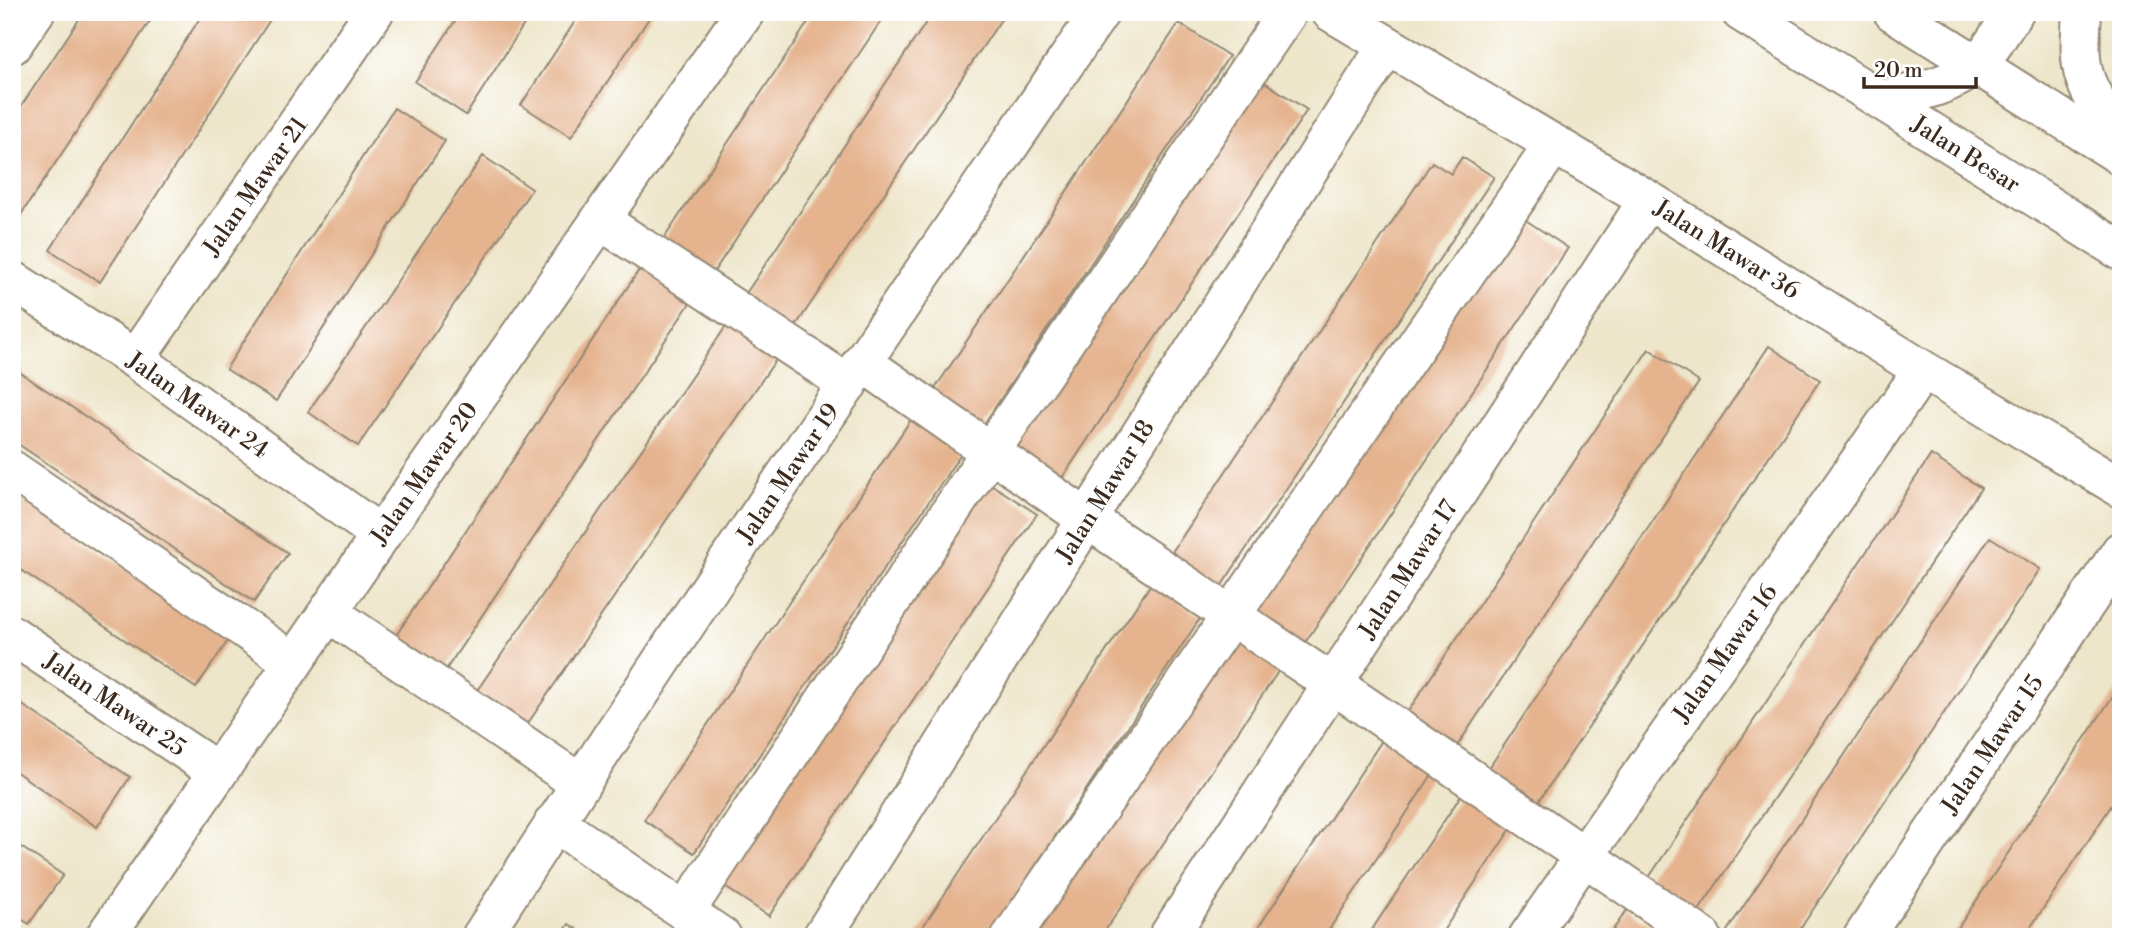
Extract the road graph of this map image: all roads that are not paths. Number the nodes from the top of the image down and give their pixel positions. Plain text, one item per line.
1 (35, 12) edge
2 (374, 12) edge
3 (745, 12) edge
4 (1100, 12) edge
5 (1288, 12) edge
6 (1331, 12) edge
7 (1741, 12) edge
8 (1893, 12) edge
9 (2014, 12) edge
10 (2082, 12) edge
11 (12, 45) edge
12 (1387, 46) junction
13 (1977, 65) junction
14 (1882, 100) junction
15 (2121, 141) edge
16 (1554, 144) junction
17 (2121, 156) edge
18 (1648, 200) junction
19 (600, 220) junction
20 (2121, 251) edge
21 (12, 280) edge
22 (135, 359) junction
23 (1923, 370) junction
24 (855, 373) junction
25 (990, 453) junction
26 (12, 470) edge
27 (2121, 488) edge
28 (1087, 519) junction
29 (381, 535) junction
30 (2121, 551) edge
31 (328, 612) junction
32 (1231, 616) junction
33 (12, 635) edge
34 (293, 662) junction
35 (1333, 684) junction
36 (218, 772) junction
37 (581, 784) junction
38 (554, 822) junction
39 (1584, 856) junction
40 (685, 912) junction
41 (105, 937) edge
42 (481, 937) edge
43 (722, 937) edge
44 (822, 937) edge
45 (1011, 937) edge
46 (1168, 937) edge
47 (1528, 937) edge
48 (1702, 937) edge
49 (1863, 937) edge

1 - 11 street
2 - 22 street, Jalan Mawar 21
3 - 19 street, Jalan Mawar 20
4 - 24 street, Jalan Mawar 19
5 - 25 street
6 - 12 street, Jalan Mawar 36
7 - 14 street, Jalan Besar
8 - 13 street
9 - 13 street
10 - 15 street
12 - 16 street, Jalan Mawar 36
12 - 28 street, Jalan Mawar 18
13 - 14 street
13 - 17 street
14 - 20 street, Jalan Besar
16 - 18 street, Jalan Mawar 36
16 - 32 street
18 - 23 street, Jalan Mawar 36
18 - 35 street, Jalan Mawar 17
19 - 24 street
19 - 29 street, Jalan Mawar 20
21 - 22 street, Jalan Mawar 24
22 - 29 street, Jalan Mawar 24
23 - 27 street, Jalan Mawar 36
23 - 39 street, Jalan Mawar 16
24 - 25 street
24 - 37 street, Jalan Mawar 19
25 - 28 street
25 - 40 street
26 - 34 street
28 - 32 street
28 - 44 street, Jalan Mawar 18
29 - 31 street, Jalan Mawar 20
30 - 49 street, Jalan Mawar 15
31 - 34 street, Jalan Mawar 20
31 - 37 street
32 - 35 street
32 - 45 street
33 - 36 street, Jalan Mawar 25
34 - 36 street, Jalan Mawar 20
35 - 39 street
35 - 46 street, Jalan Mawar 17
36 - 41 street, Jalan Mawar 20
37 - 38 street, Jalan Mawar 19
38 - 40 street
38 - 42 street, Jalan Mawar 19
39 - 47 street, Jalan Mawar 16
39 - 48 street
40 - 43 street

